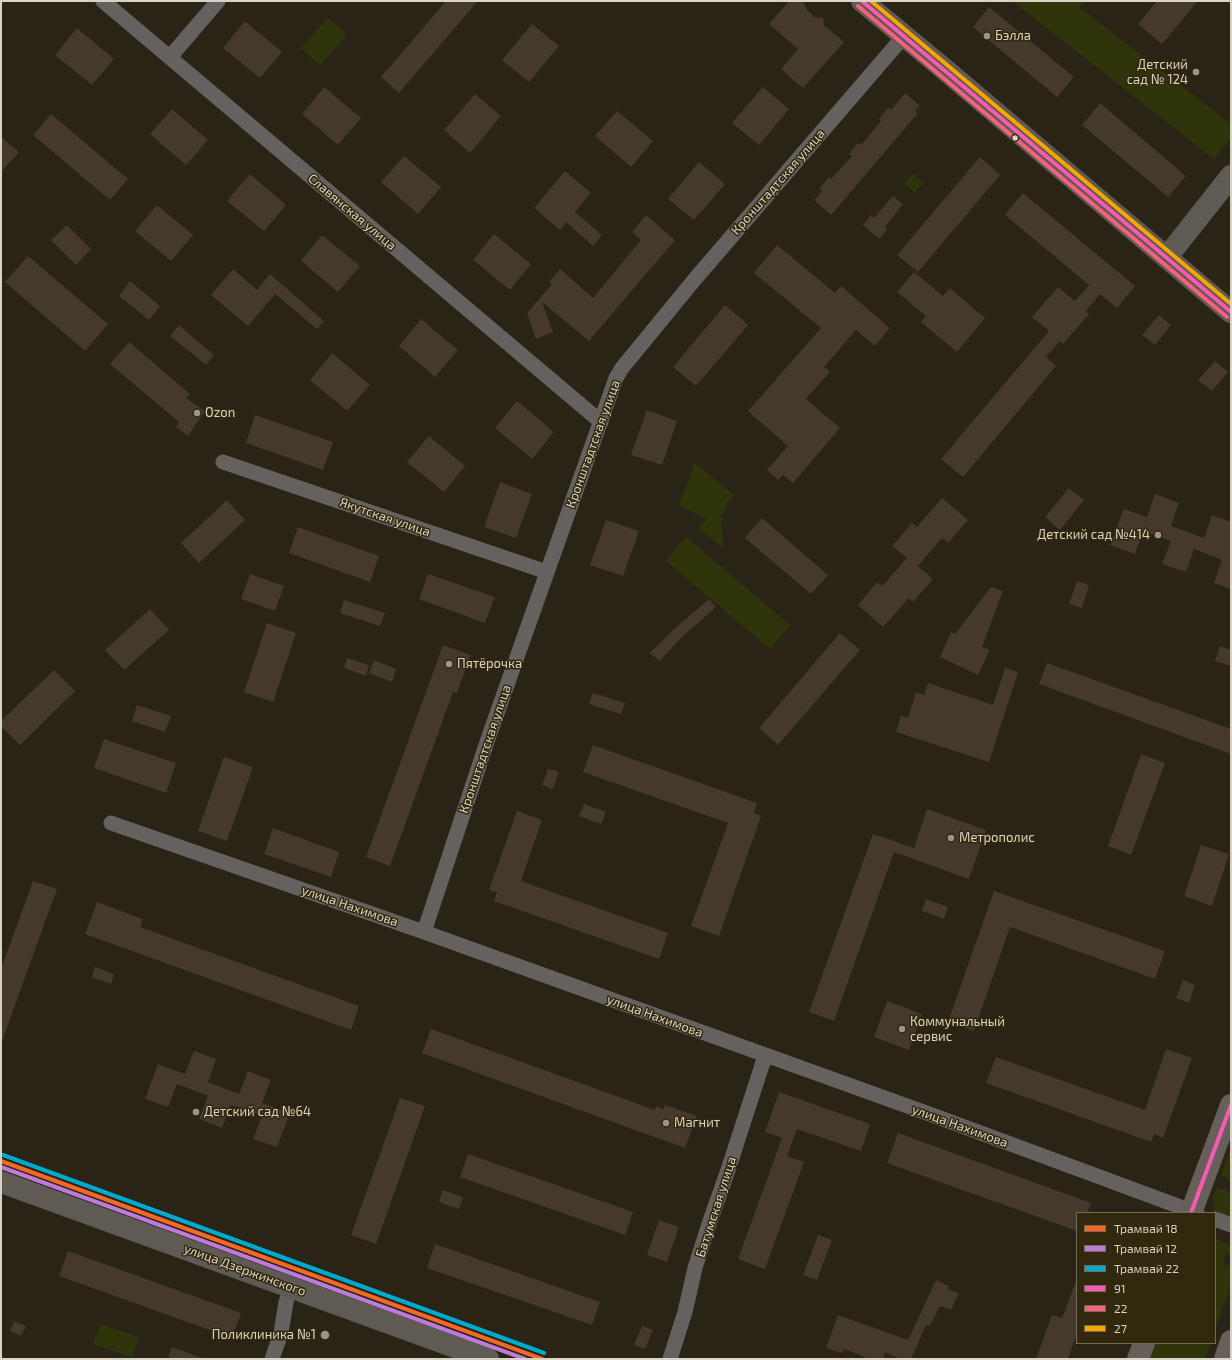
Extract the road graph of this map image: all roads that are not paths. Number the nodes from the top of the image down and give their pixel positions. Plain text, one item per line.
1 (103, 1) edge
2 (218, 1) edge
3 (862, 1) edge
4 (904, 36) junction
5 (170, 57) junction
6 (1231, 176) edge
7 (1167, 257) junction
8 (1231, 312) edge
9 (601, 422) junction
10 (223, 462) dead end
11 (547, 572) junction
12 (111, 823) dead end
13 (424, 932) junction
14 (764, 1056) junction
15 (1231, 1105) edge
16 (1, 1182) edge
17 (1193, 1212) edge
18 (1216, 1219) edge
19 (1231, 1225) edge
20 (292, 1287) junction
21 (1231, 1341) edge
22 (1144, 1344) edge
23 (272, 1359) edge
24 (488, 1359) edge
25 (670, 1359) edge
26 (1138, 1359) edge
27 (1225, 1359) edge

1 - 5 street, Славянская улица
2 - 5 street
3 - 4 street
4 - 7 street
4 - 9 street, Кронштадтская улица
5 - 9 street, Славянская улица
6 - 7 street
7 - 8 street
9 - 11 street, Кронштадтская улица
10 - 11 street, Якутская улица
11 - 13 street, Кронштадтская улица
12 - 13 street, улица Нахимова
13 - 14 street, улица Нахимова
14 - 17 street, улица Нахимова
14 - 25 street, Батумская улица
15 - 17 main road
16 - 20 street, улица Дзержинского
18 - 19 street
20 - 23 street
20 - 24 street, улица Дзержинского
21 - 27 main road
22 - 26 main road

